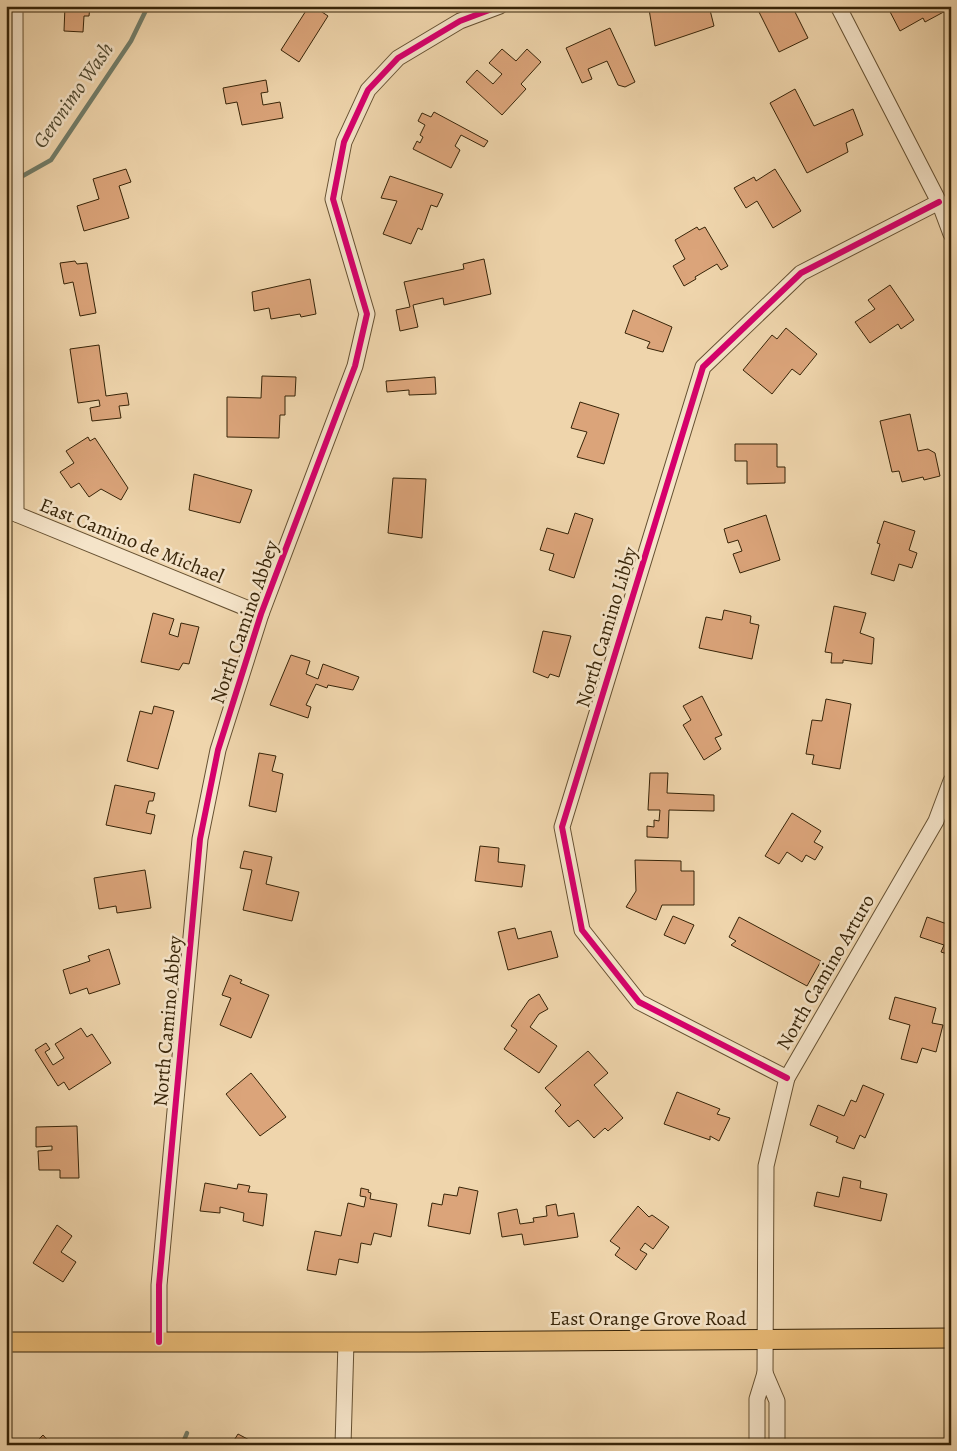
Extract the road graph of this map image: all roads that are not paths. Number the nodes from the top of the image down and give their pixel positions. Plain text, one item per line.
1 (15, 6) edge
2 (500, 6) edge
3 (838, 6) edge
4 (939, 202) junction
5 (951, 234) edge
6 (11, 516) edge
7 (261, 614) junction
8 (951, 781) edge
9 (787, 1078) junction
10 (951, 1338) edge
11 (764, 1340) junction
12 (6, 1342) edge
13 (159, 1342) junction
14 (346, 1342) junction
15 (765, 1373) junction
16 (344, 1445) edge
17 (757, 1445) edge
18 (777, 1445) edge

1 - 6 street
2 - 7 street, North Camino Abbey
3 - 4 street
4 - 5 street
4 - 9 street, North Camino Libby
6 - 7 street, East Camino de Michael
7 - 13 street, North Camino Abbey
8 - 9 street, North Camino Arturo
9 - 11 street, North Camino Arturo
10 - 11 main road, East Orange Grove Road
11 - 14 main road, East Orange Grove Road
11 - 15 street, North Camino Arturo
12 - 13 main road, East Orange Grove Road
13 - 14 main road, East Orange Grove Road
14 - 16 street
15 - 17 street, North Camino Arturo
15 - 18 street, North Camino Arturo

